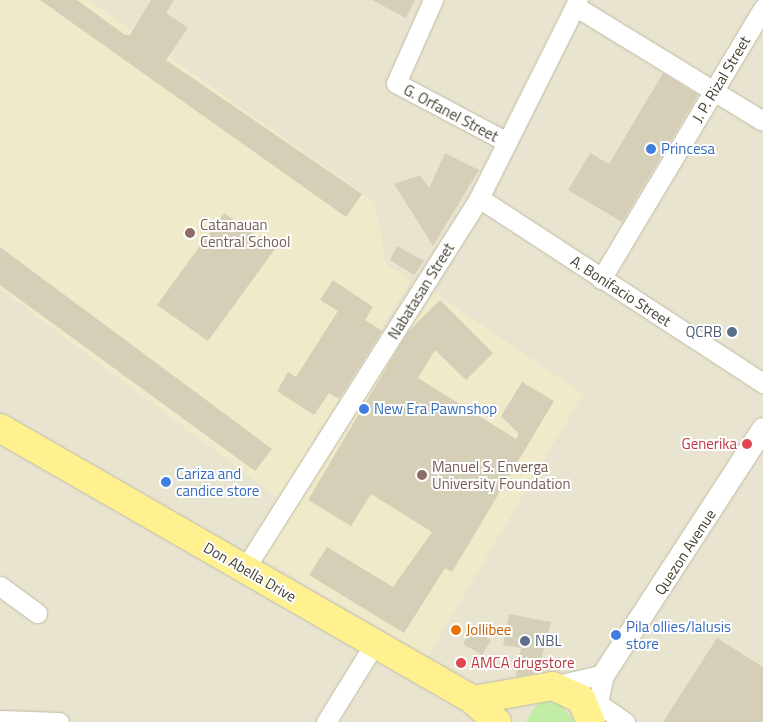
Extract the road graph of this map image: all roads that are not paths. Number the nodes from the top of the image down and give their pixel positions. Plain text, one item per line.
1 (433, 0) edge
2 (577, 3) edge
3 (763, 8) edge
4 (714, 91) junction
5 (763, 121) edge
6 (507, 142) junction
7 (479, 198) junction
8 (601, 279) junction
9 (763, 383) edge
10 (0, 428) edge
11 (763, 429) edge
12 (244, 570) junction
13 (0, 586) edge
14 (37, 613) dead end
15 (375, 643) junction
16 (604, 674) junction
17 (545, 687) junction
18 (473, 700) junction
19 (594, 716) edge
20 (0, 720) edge
21 (59, 722) edge
22 (326, 722) edge
23 (497, 722) edge
24 (511, 722) edge
25 (625, 722) edge

1 - 6 street, G. Orfanel Street
2 - 4 street
2 - 6 street, Nabatasan Street
3 - 4 street, J. P. Rizal Street
4 - 5 street
4 - 8 street, J. P. Rizal Street
6 - 7 street, Nabatasan Street
7 - 8 street, A. Bonifacio Street
7 - 12 street, Nabatasan Street
8 - 9 street, A. Bonifacio Street
10 - 12 main road, Don Abella Drive
11 - 16 street, Quezon Avenue
12 - 15 main road, Don Abella Drive
13 - 14 street
15 - 18 main road, Don Abella Drive
15 - 22 street
16 - 17 street
16 - 19 street, Quezon Avenue
17 - 18 main road
17 - 19 main road
17 - 24 main road
18 - 23 main road, Don Abella Drive
19 - 25 street
20 - 21 street

